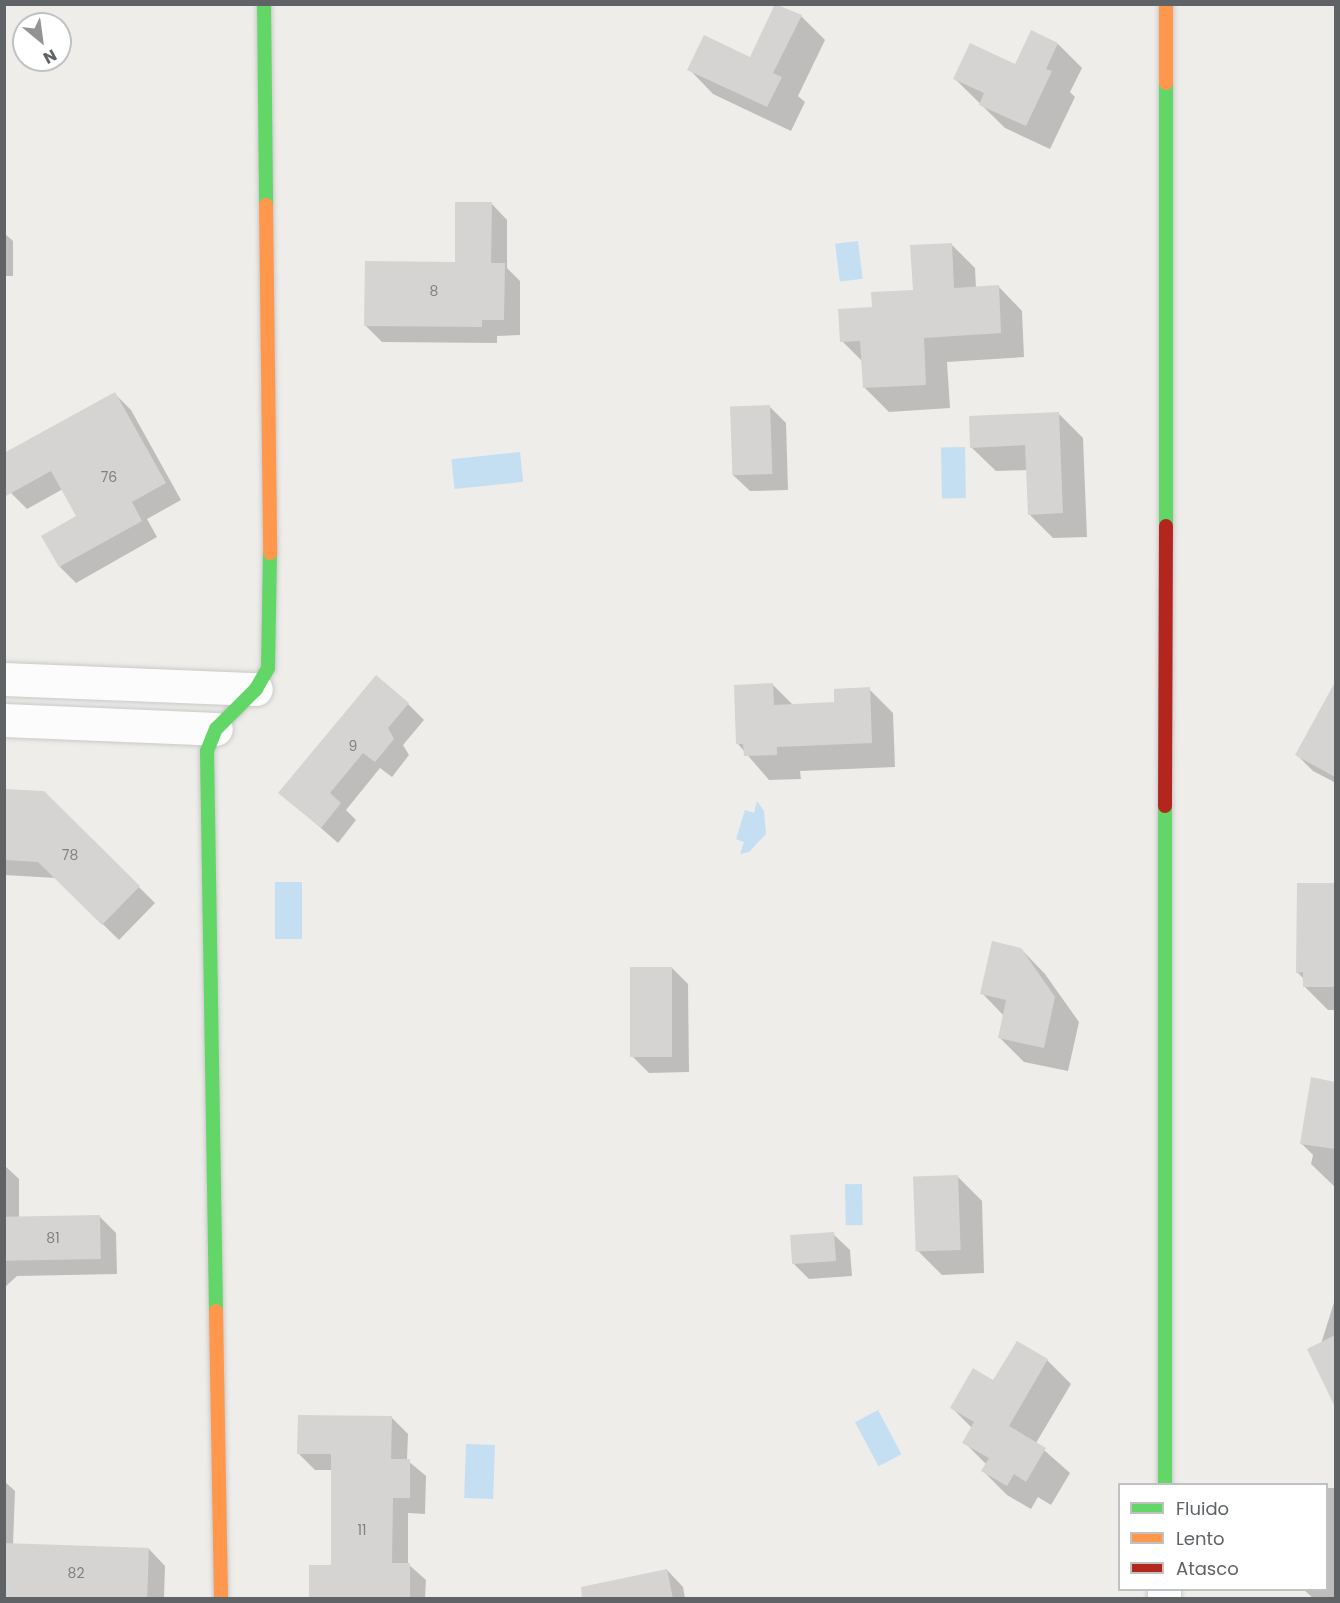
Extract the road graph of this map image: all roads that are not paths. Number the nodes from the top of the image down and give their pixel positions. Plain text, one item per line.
1 (264, 4) edge
2 (1166, 4) edge
3 (4, 679) edge
4 (256, 689) junction
5 (4, 720) edge
6 (216, 729) junction
7 (1165, 1483) edge
8 (221, 1599) edge

1 - 4 street
2 - 7 street
3 - 4 street
4 - 6 street
5 - 6 street
6 - 8 street

